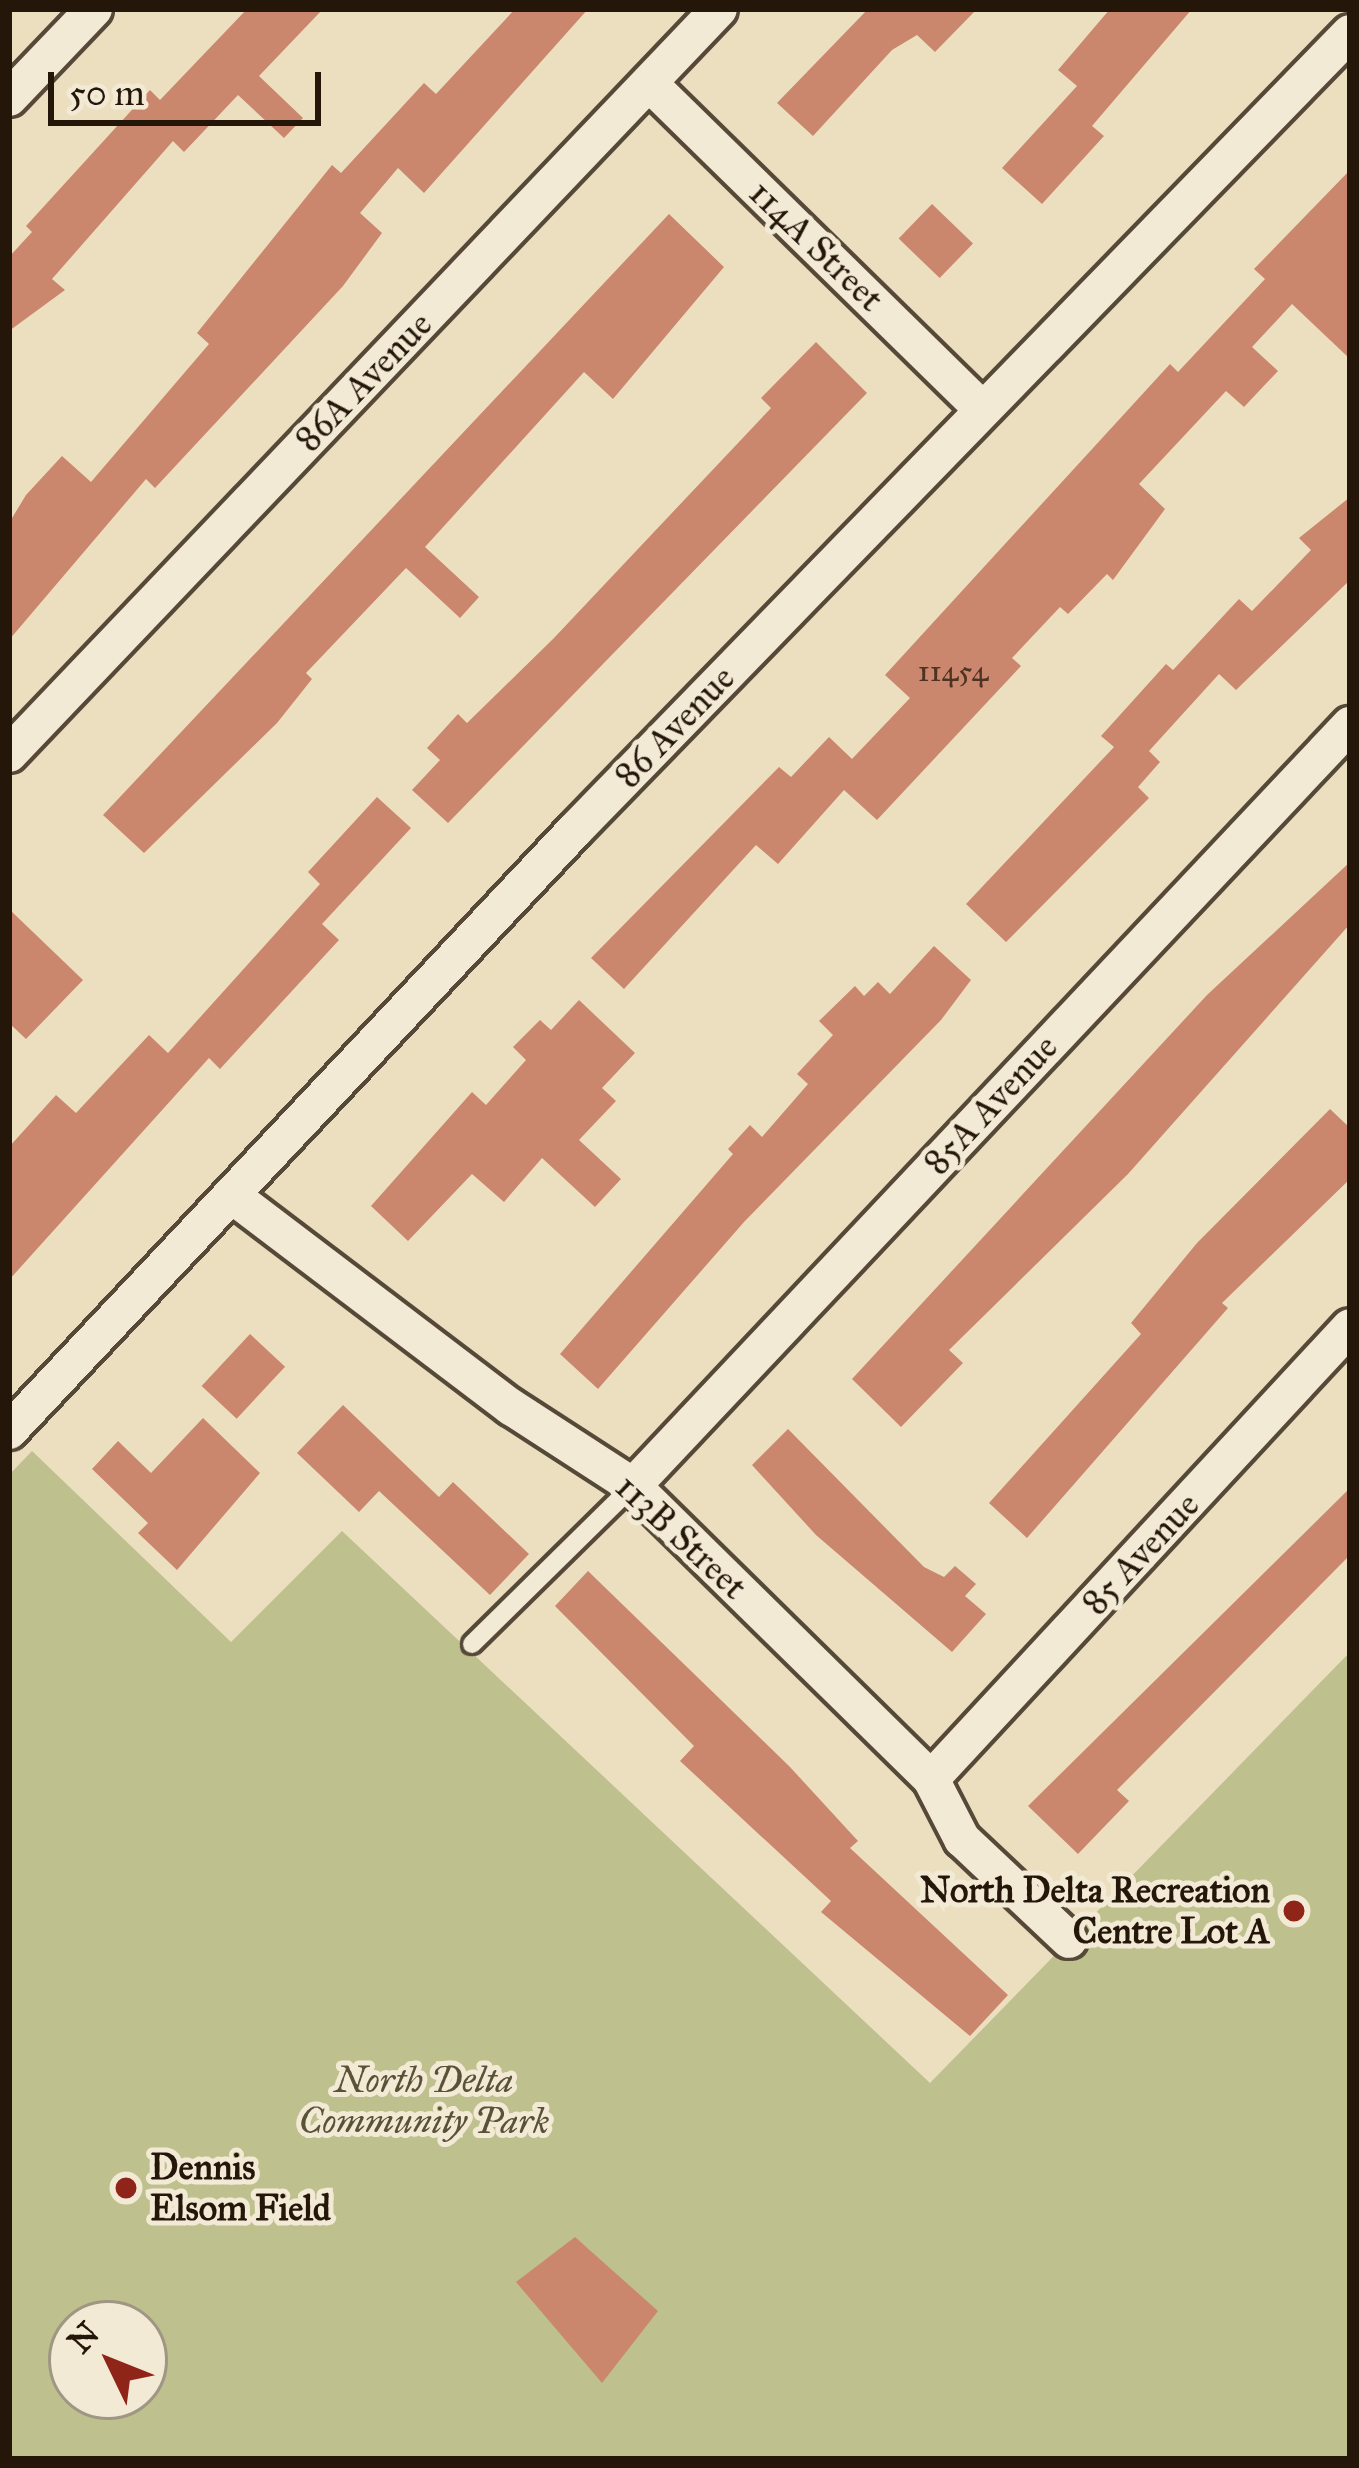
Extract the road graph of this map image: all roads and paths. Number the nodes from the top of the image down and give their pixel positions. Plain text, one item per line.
1 (94, 9) edge
2 (718, 9) edge
3 (1350, 33) edge
4 (649, 83) junction
5 (9, 98) edge
6 (982, 409) junction
7 (1350, 725) edge
8 (9, 754) edge
9 (234, 1197) junction
10 (1350, 1327) edge
11 (9, 1431) edge
12 (633, 1486) junction
13 (472, 1645) dead end
14 (932, 1780) junction
15 (1069, 1940) dead end

1 - 5 street
2 - 4 street, 86A Avenue
3 - 6 street, 86 Avenue
4 - 6 street, 114A Street
4 - 8 street, 86A Avenue
6 - 9 street, 86 Avenue
7 - 12 street, 85A Avenue
9 - 11 street, 86 Avenue
9 - 12 street, 113B Street
10 - 14 street, 85 Avenue
12 - 13 lane
12 - 14 street, 113B Street
14 - 15 street, 113B Street

